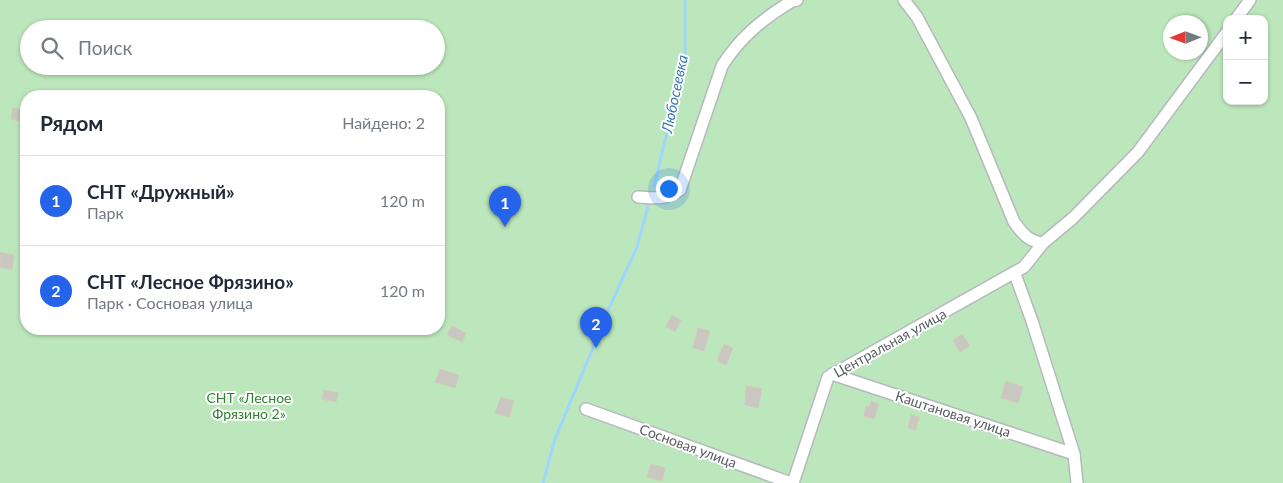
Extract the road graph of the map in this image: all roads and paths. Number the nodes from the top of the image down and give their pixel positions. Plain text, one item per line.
1 (797, 0) edge
2 (904, 0) edge
3 (1250, 0) edge
4 (1239, 15) edge
5 (1223, 37) edge
6 (638, 197) dead end
7 (1043, 244) junction
8 (1019, 271) junction
9 (832, 374) junction
10 (586, 410) dead end
11 (1074, 454) junction
12 (792, 483) edge
13 (1077, 483) edge

1 - 6 street
2 - 7 street
3 - 4 street
5 - 7 street
7 - 8 street
8 - 9 street, Центральная улица
8 - 11 street
9 - 11 street, Каштановая улица
9 - 12 street, Центральная улица
10 - 12 street, Сосновая улица
11 - 13 street

